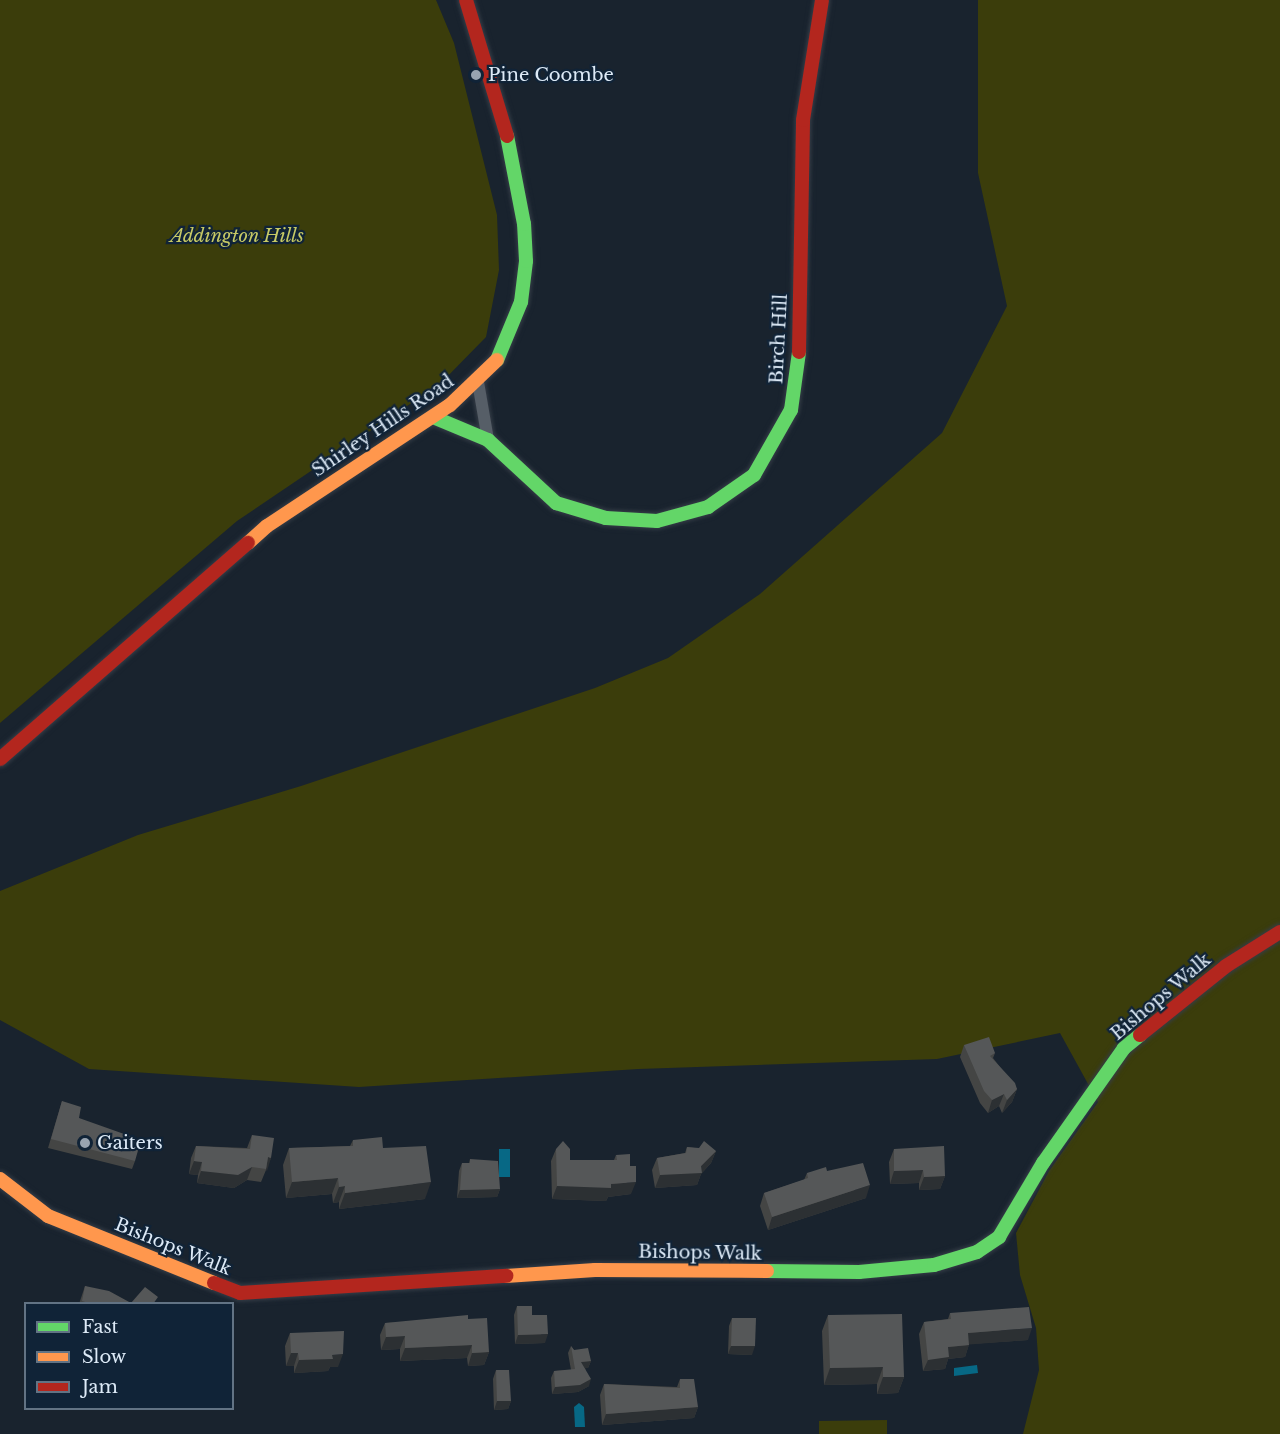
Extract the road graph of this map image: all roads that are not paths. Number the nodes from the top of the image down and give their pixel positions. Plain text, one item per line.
1 (466, 0) edge
2 (822, 0) edge
3 (478, 382) junction
4 (433, 417) junction
5 (488, 440) junction
6 (0, 759) edge
7 (1280, 932) edge
8 (0, 1179) edge

1 - 3 street, Shirley Hills Road
2 - 5 street, Birch Hill
3 - 4 street, Shirley Hills Road
3 - 5 street
4 - 5 street, Birch Hill
4 - 6 street, Shirley Hills Road
7 - 8 street, Bishops Walk

